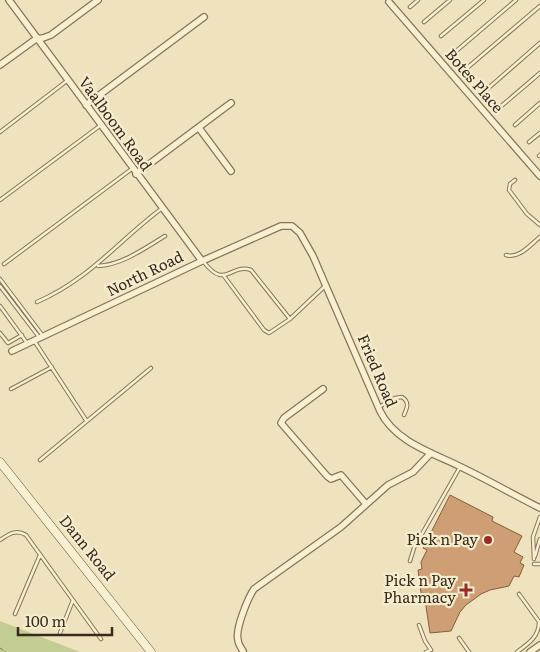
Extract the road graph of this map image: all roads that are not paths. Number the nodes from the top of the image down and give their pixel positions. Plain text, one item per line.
1 (9, 0) edge
2 (98, 0) edge
3 (418, 0) edge
4 (450, 0) edge
5 (484, 0) edge
6 (516, 0) edge
7 (389, 2) dead end
8 (540, 6) edge
9 (410, 7) dead end
10 (204, 17) dead end
11 (424, 22) dead end
12 (441, 36) dead end
13 (36, 39) junction
14 (540, 43) edge
15 (455, 52) dead end
16 (0, 65) edge
17 (467, 68) dead end
18 (540, 73) edge
19 (68, 80) junction
20 (485, 91) dead end
21 (231, 103) dead end
22 (540, 103) edge
23 (86, 105) junction
24 (499, 108) dead end
25 (101, 125) junction
26 (515, 125) dead end
27 (199, 128) junction
28 (0, 132) edge
29 (540, 133) edge
30 (529, 142) dead end
31 (134, 171) junction
32 (231, 171) dead end
33 (540, 176) edge
34 (515, 180) dead end
35 (0, 200) edge
36 (162, 208) junction
37 (540, 225) edge
38 (292, 226) joint
39 (165, 236) dead end
40 (540, 237) edge
41 (506, 255) dead end
42 (202, 261) junction
43 (4, 264) dead end
44 (97, 266) junction
45 (224, 276) junction
46 (0, 279) edge
47 (0, 286) edge
48 (326, 286) junction
49 (37, 302) dead end
50 (0, 306) edge
51 (290, 319) junction
52 (0, 333) edge
53 (22, 335) junction
54 (39, 339) junction
55 (28, 344) junction
56 (12, 352) dead end
57 (52, 368) junction
58 (151, 368) dead end
59 (11, 389) dead end
60 (323, 389) dead end
61 (379, 407) junction
62 (404, 416) dead end
63 (86, 420) junction
64 (431, 453) junction
65 (40, 460) dead end
66 (0, 462) edge
67 (460, 467) junction
68 (366, 504) junction
69 (540, 508) edge
70 (540, 517) edge
71 (540, 539) edge
72 (0, 540) edge
73 (40, 555) junction
74 (410, 561) dead end
75 (534, 564) dead end
76 (540, 564) edge
77 (519, 594) dead end
78 (73, 600) junction
79 (15, 614) dead end
80 (540, 623) edge
81 (419, 625) dead end
82 (60, 633) dead end
83 (459, 638) dead end
84 (101, 639) dead end
85 (540, 645) edge
86 (243, 651) edge
87 (151, 652) edge
88 (426, 652) edge
89 (469, 652) edge
90 (517, 652) edge
91 (530, 652) edge

1 - 13 street, Vaalboom Road
2 - 13 street
3 - 9 lane
4 - 11 lane
5 - 12 lane
6 - 15 lane
7 - 33 street, Botes Place
8 - 17 lane
10 - 23 street
13 - 16 street
13 - 19 street, Vaalboom Road
14 - 20 lane
18 - 24 lane
19 - 23 street, Vaalboom Road
19 - 28 lane
21 - 27 street
22 - 26 lane
23 - 25 street, Vaalboom Road
25 - 31 street, Vaalboom Road
25 - 35 lane
27 - 31 street
27 - 32 street
29 - 30 lane
31 - 36 street, Vaalboom Road
31 - 43 lane
34 - 37 lane
36 - 42 street, Vaalboom Road
36 - 44 lane
38 - 42 street, North Road
38 - 48 street, Fried Road
39 - 44 lane
40 - 41 lane
42 - 45 lane
42 - 54 street, North Road
44 - 49 lane
45 - 51 lane
45 - 51 lane
46 - 54 lane
47 - 54 lane
48 - 51 lane
48 - 61 street, Fried Road
50 - 53 lane
52 - 53 lane
53 - 55 lane
54 - 55 street, North Road
54 - 57 lane
55 - 56 street, North Road
57 - 59 lane
57 - 63 lane
58 - 63 lane
60 - 68 street
61 - 62 lane
61 - 64 street, Fried Road
63 - 65 lane
64 - 67 street, Fried Road
64 - 68 street
66 - 87 main road, Dann Road
67 - 69 street, Fried Road
67 - 74 lane
68 - 86 street
70 - 71 lane
72 - 73 lane
73 - 78 lane
73 - 79 lane
75 - 76 lane
77 - 80 lane
78 - 82 lane
78 - 84 lane
80 - 90 lane
81 - 88 lane
83 - 89 lane
85 - 91 street

